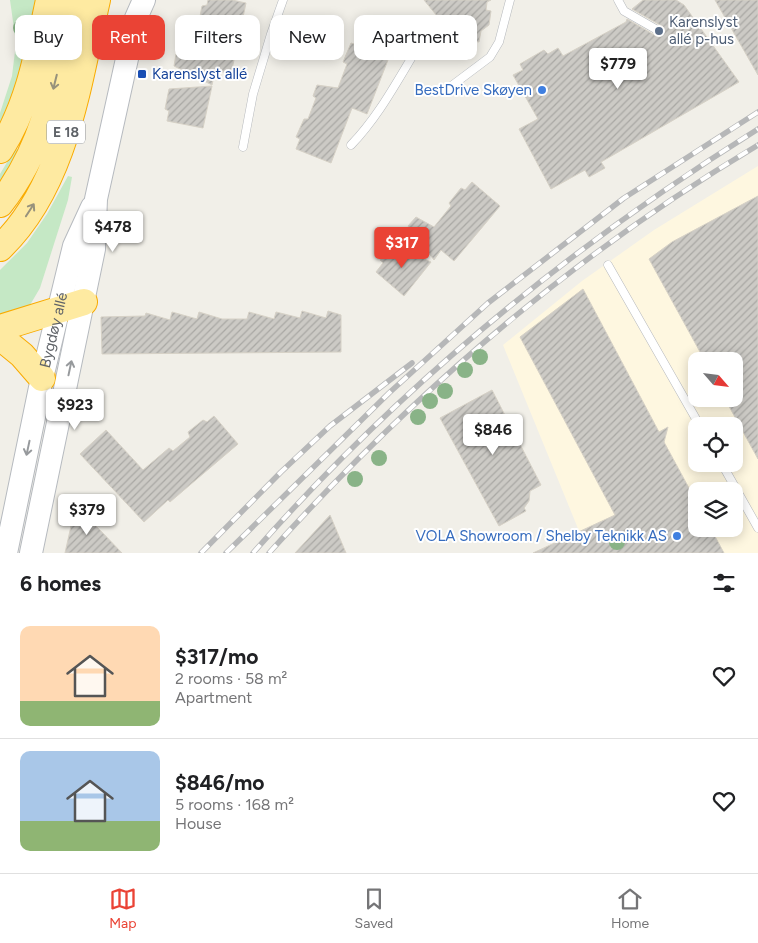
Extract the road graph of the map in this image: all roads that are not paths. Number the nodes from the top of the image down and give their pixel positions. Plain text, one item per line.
1 (49, 0) edge
2 (72, 0) edge
3 (97, 0) edge
4 (283, 0) edge
5 (510, 0) edge
6 (618, 0) edge
7 (138, 6) edge
8 (659, 31) dead end
9 (410, 60) edge
10 (446, 90) dead end
11 (351, 145) dead end
12 (243, 147) dead end
13 (0, 150) edge
14 (96, 199) junction
15 (0, 204) edge
16 (0, 248) edge
17 (608, 264) dead end
18 (84, 302) junction
19 (58, 309) junction
20 (0, 328) edge
21 (0, 337) edge
22 (42, 378) junction
23 (695, 417) edge
24 (726, 472) edge
25 (758, 528) edge
26 (6, 553) edge
27 (31, 553) edge

1 - 13 highway
2 -> 15 highway, E 18
16 -> 3 highway, E 18
4 - 12 lane
5 - 10 lane
6 - 8 lane
7 - 14 main road, Bygdøy allé
9 - 11 lane
14 - 18 main road, Bygdøy allé
14 - 19 main road, Bygdøy allé
17 - 23 lane
18 - 19 highway
27 -> 18 main road, Bygdøy allé
19 - 20 highway
19 - 22 main road, Bygdøy allé
21 - 22 highway
22 -> 26 main road, Bygdøy allé
24 - 25 lane

